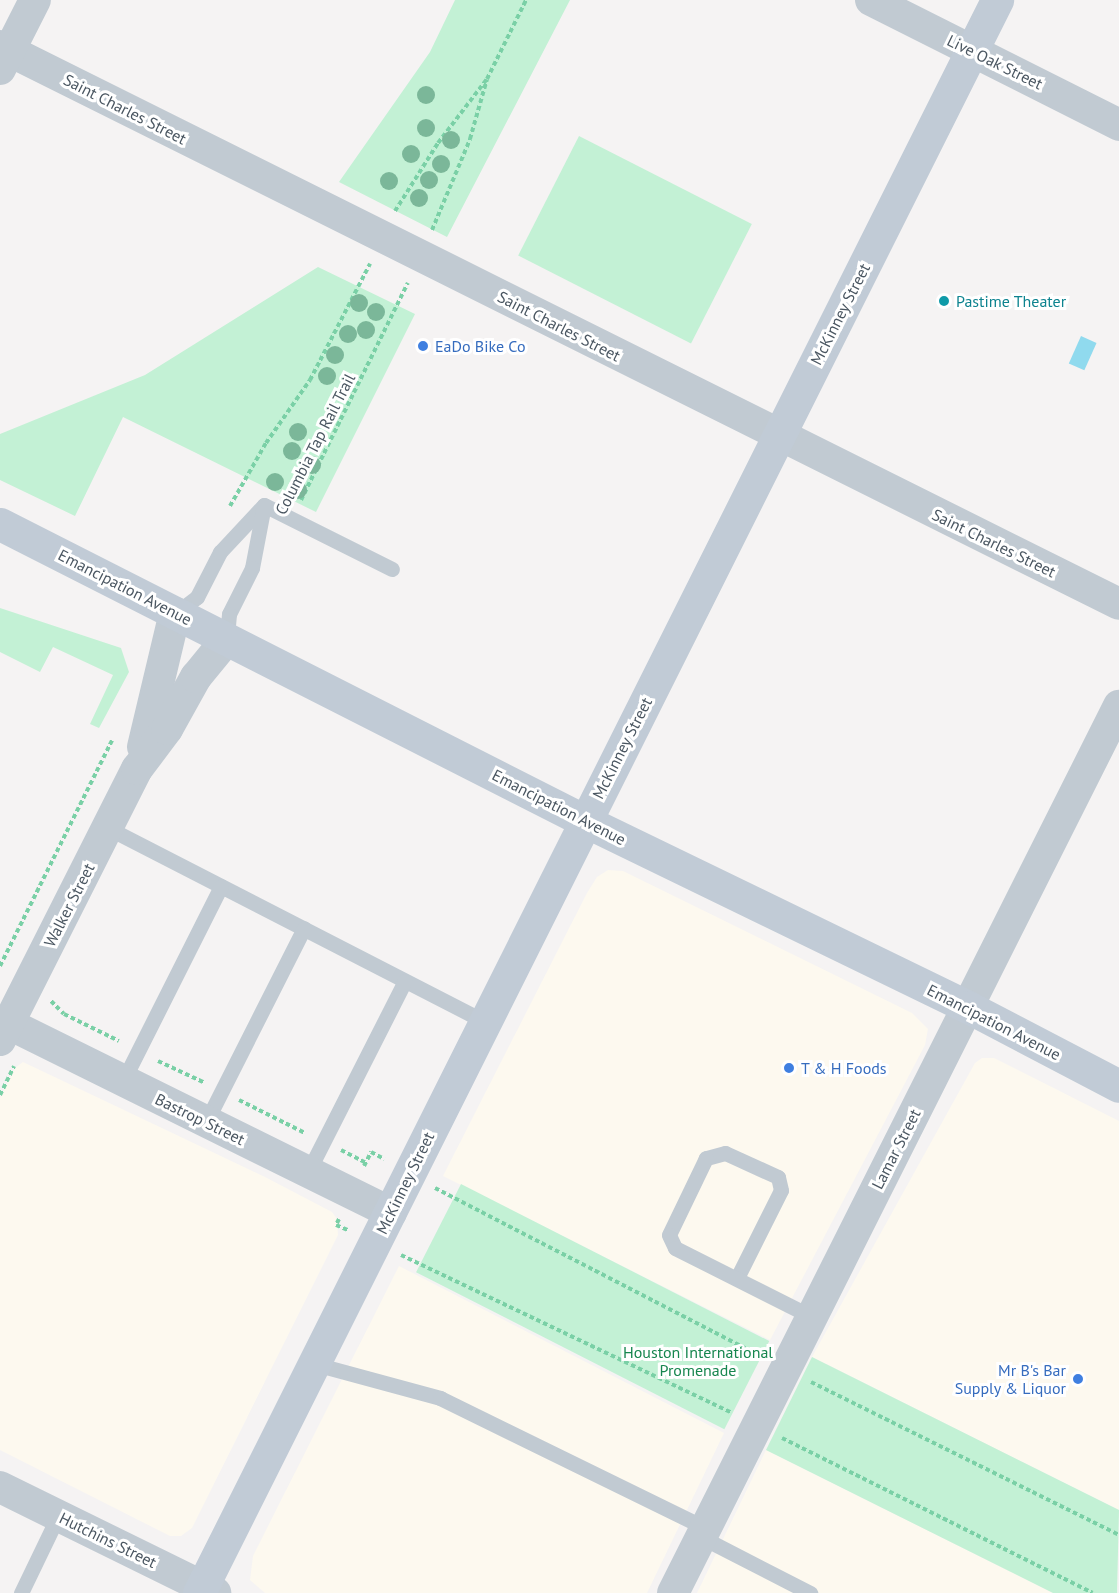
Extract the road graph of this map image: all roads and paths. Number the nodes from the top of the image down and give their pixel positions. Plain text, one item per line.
1 (35, 0) edge
2 (526, 0) edge
3 (871, 0) edge
4 (997, 0) edge
5 (971, 52) junction
6 (3, 56) edge
7 (487, 79) junction
8 (1119, 124) edge
9 (395, 210) dead end
10 (434, 226) dead end
11 (362, 281) dead end
12 (404, 294) dead end
13 (779, 436) junction
14 (264, 505) junction
15 (227, 512) dead end
16 (291, 519) junction
17 (0, 524) edge
18 (392, 569) dead end
19 (1119, 604) edge
20 (175, 613) junction
21 (227, 639) junction
22 (1119, 706) edge
23 (115, 734) dead end
24 (137, 769) junction
25 (585, 822) junction
26 (108, 828) junction
27 (221, 886) junction
28 (304, 928) junction
29 (0, 966) edge
30 (405, 981) junction
31 (968, 1007) junction
32 (486, 1022) junction
33 (4, 1032) edge
34 (123, 1081) junction
35 (1119, 1086) edge
36 (206, 1122) junction
37 (308, 1172) junction
38 (444, 1193) dead end
39 (391, 1212) junction
40 (402, 1256) dead end
41 (737, 1278) junction
42 (812, 1317) junction
43 (766, 1359) dead end
44 (315, 1364) junction
45 (806, 1379) dead end
46 (738, 1416) dead end
47 (778, 1436) dead end
48 (0, 1487) edge
49 (58, 1516) junction
50 (703, 1532) junction
51 (1119, 1536) edge
52 (205, 1591) edge
53 (21, 1593) edge
54 (673, 1593) edge
55 (810, 1593) edge
56 (1093, 1593) edge

1 - 6 street
2 - 7 path
3 - 5 street, Live Oak Street
4 - 5 street, McKinney Street
5 - 8 street, Live Oak Street
5 - 13 street, McKinney Street
6 - 13 street, Saint Charles Street
7 - 9 path
7 - 10 path
11 - 15 path, Columbia Tap Rail Trail
12 - 16 path, Columbia Tap Rail Trail
13 - 19 street, Saint Charles Street
13 - 25 street, McKinney Street
14 - 16 lane
14 - 20 lane
14 - 21 lane
16 - 18 lane
17 - 20 street, Emancipation Avenue
20 - 21 street, Emancipation Avenue
20 - 24 street, Walker Street
21 - 24 street, Walker Street
21 - 25 street, Emancipation Avenue
22 - 31 street, Lamar Street
23 - 29 path
24 - 26 street, Walker Street
25 - 31 street, Emancipation Avenue
25 - 32 street, McKinney Street
26 - 27 lane
26 - 33 street, Walker Street
27 - 28 lane
27 - 34 lane
28 - 30 lane
28 - 36 lane
30 - 32 lane
30 - 37 lane
31 - 35 street, Emancipation Avenue
31 - 42 street, Lamar Street
32 - 39 street, McKinney Street
33 - 34 street, Bastrop Street
34 - 36 street, Bastrop Street
36 - 37 street, Bastrop Street
37 - 39 street, Bastrop Street
38 - 43 path
39 - 44 street, McKinney Street
40 - 46 path
41 - 41 lane
41 - 42 lane
42 - 50 street, Lamar Street
44 - 50 lane
44 - 52 street, McKinney Street
45 - 51 path
47 - 56 path
48 - 49 street, Hutchins Street
49 - 52 street, Hutchins Street
49 - 53 lane
50 - 54 street, Lamar Street
50 - 55 lane

